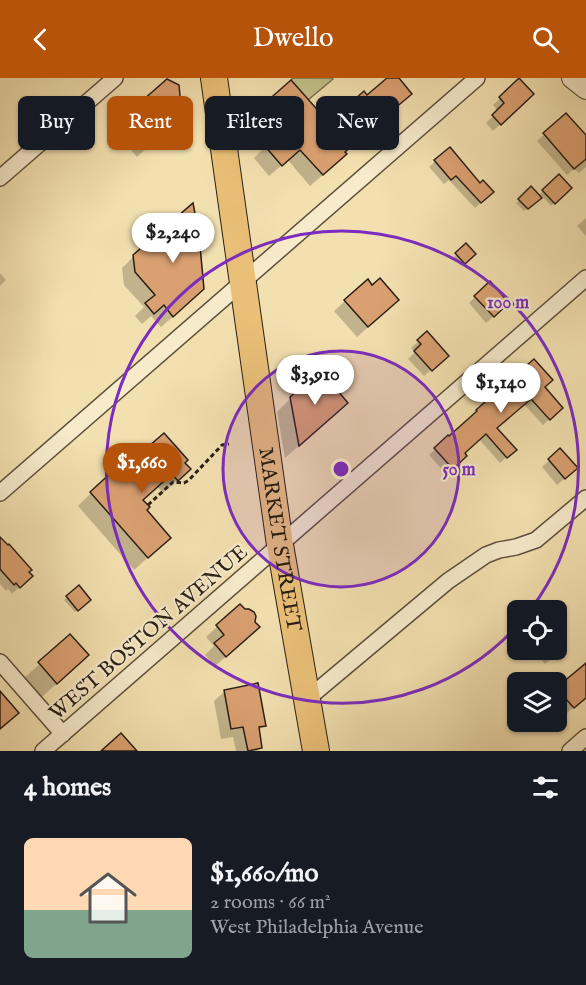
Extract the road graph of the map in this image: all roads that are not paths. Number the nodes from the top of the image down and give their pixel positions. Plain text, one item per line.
1 (115, 78) edge
2 (214, 78) edge
3 (477, 78) edge
4 (572, 78) edge
5 (586, 89) edge
6 (0, 178) edge
7 (586, 278) edge
8 (242, 282) junction
9 (0, 493) edge
10 (586, 498) edge
11 (280, 545) junction
12 (0, 662) edge
13 (306, 700) junction
14 (63, 734) junction
15 (586, 737) edge
16 (43, 751) edge
17 (316, 751) edge
18 (570, 751) edge

1 - 6 street
2 - 8 main road, MARKET STREET
3 - 8 street
4 - 5 street
7 - 11 street, WEST BOSTON AVENUE
8 - 9 street
8 - 11 main road, MARKET STREET
10 - 13 street
11 - 13 main road, MARKET STREET
11 - 14 street, WEST BOSTON AVENUE
12 - 14 street
13 - 17 main road, MARKET STREET
14 - 16 street, WEST BOSTON AVENUE
15 - 18 street

